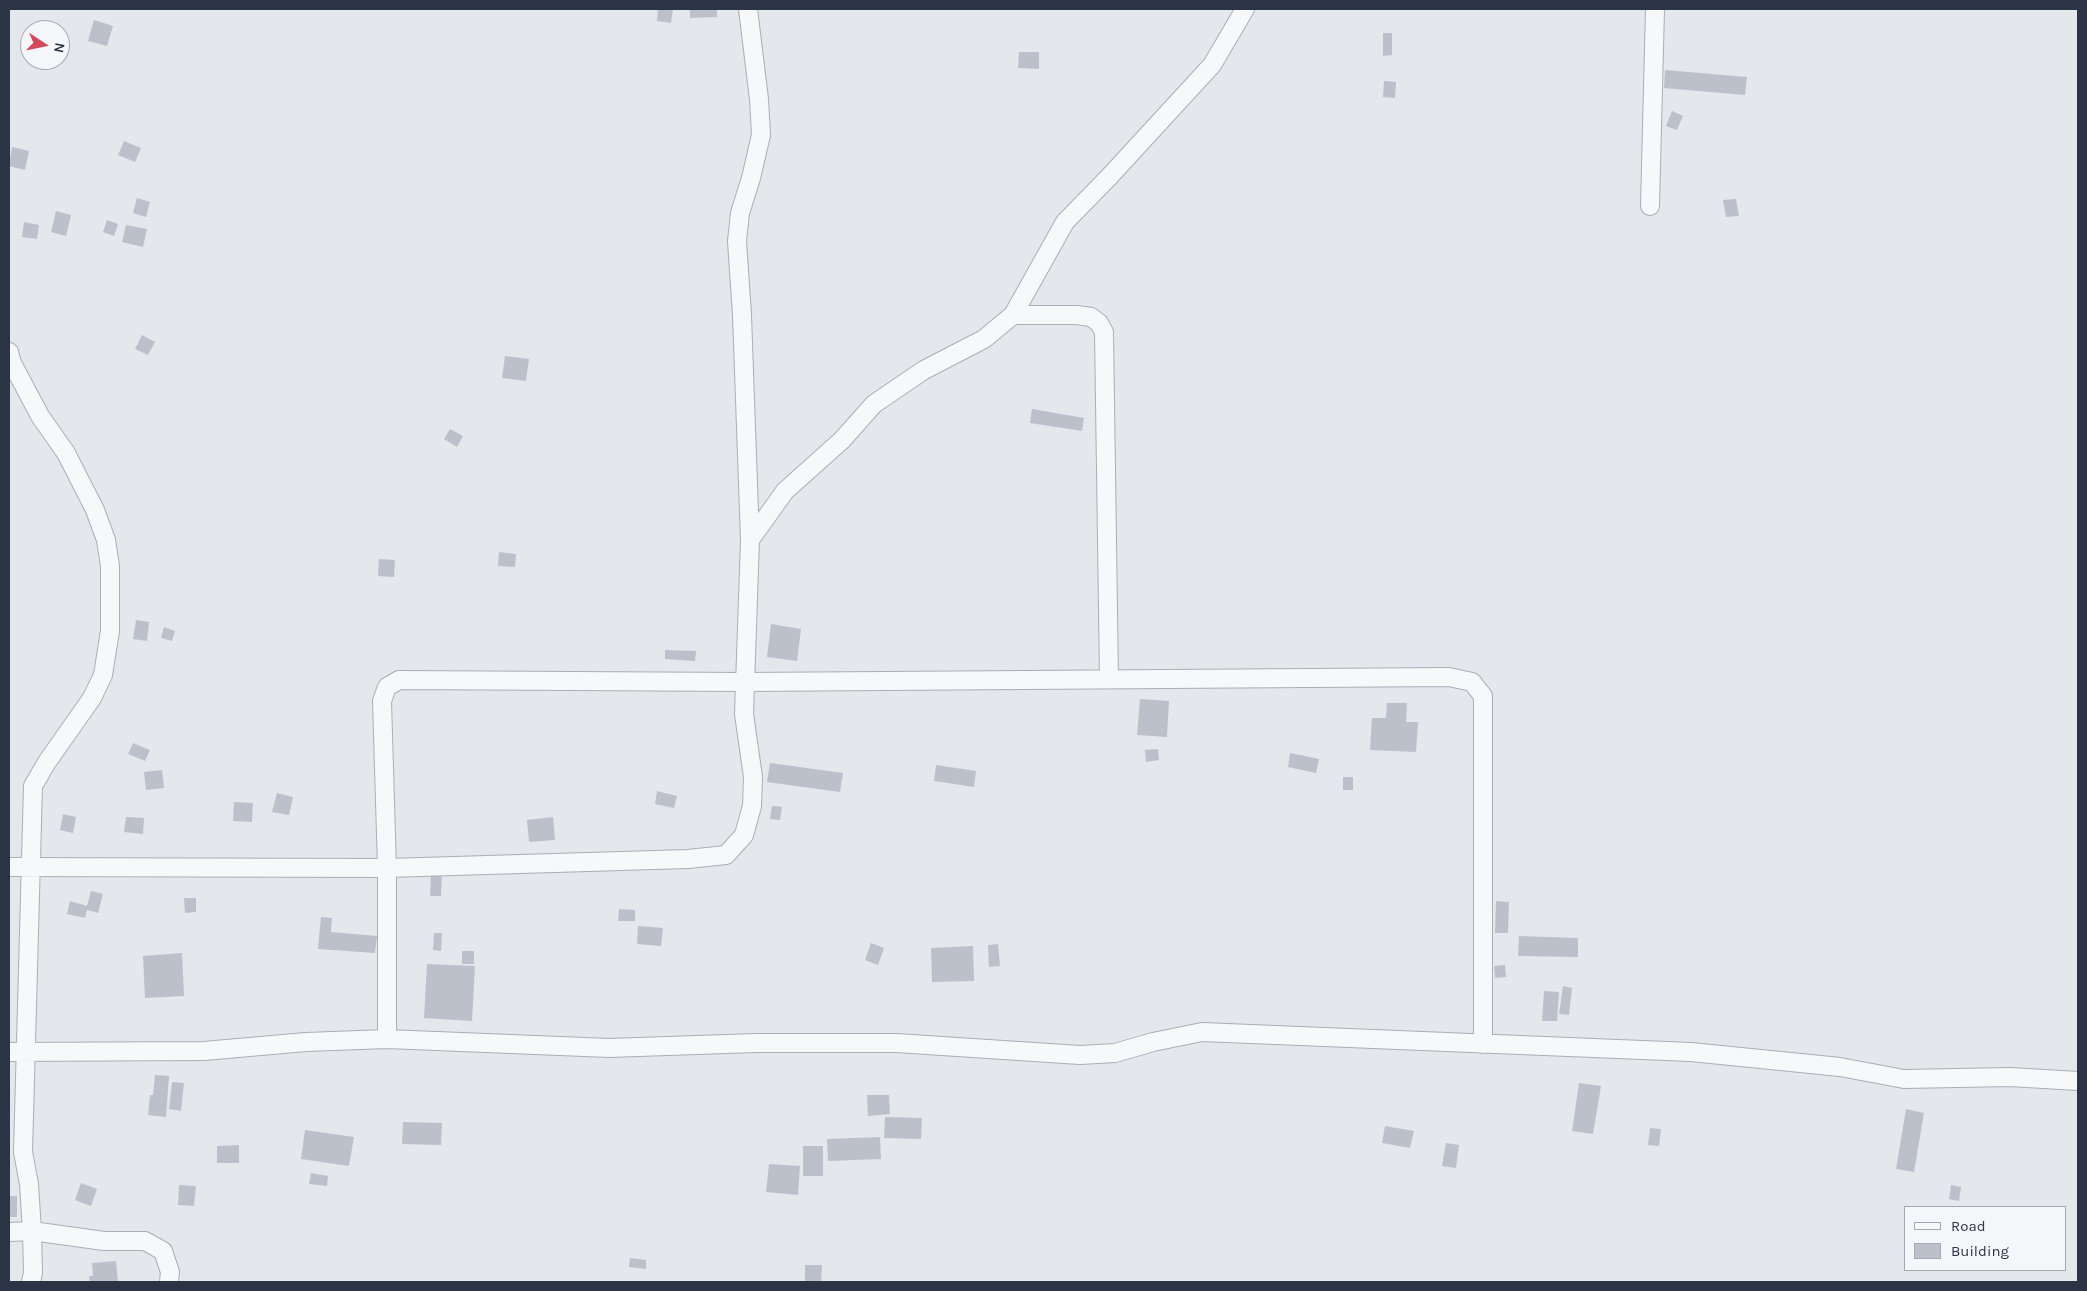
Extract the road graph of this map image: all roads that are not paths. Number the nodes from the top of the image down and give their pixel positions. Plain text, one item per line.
1 (748, 9) edge
2 (1245, 9) edge
3 (1655, 9) edge
4 (1650, 206) dead end
5 (1014, 315) junction
6 (9, 352) edge
7 (750, 540) junction
8 (1109, 680) junction
9 (744, 682) junction
10 (32, 866) junction
11 (9, 867) edge
12 (387, 868) junction
13 (387, 1039) junction
14 (1483, 1044) junction
15 (18, 1052) edge
16 (2078, 1081) edge
17 (32, 1231) junction
18 (9, 1232) edge
19 (31, 1282) edge
20 (169, 1282) edge

1 - 7 street
2 - 5 street
3 - 4 street
5 - 7 street
5 - 8 street
6 - 10 street
7 - 9 street
8 - 9 street
8 - 14 street
9 - 12 street
9 - 12 street
10 - 11 street
10 - 12 street
10 - 15 street
12 - 13 street
13 - 14 street
13 - 15 street
14 - 16 street
15 - 17 street
17 - 18 street
17 - 19 street
17 - 20 street

